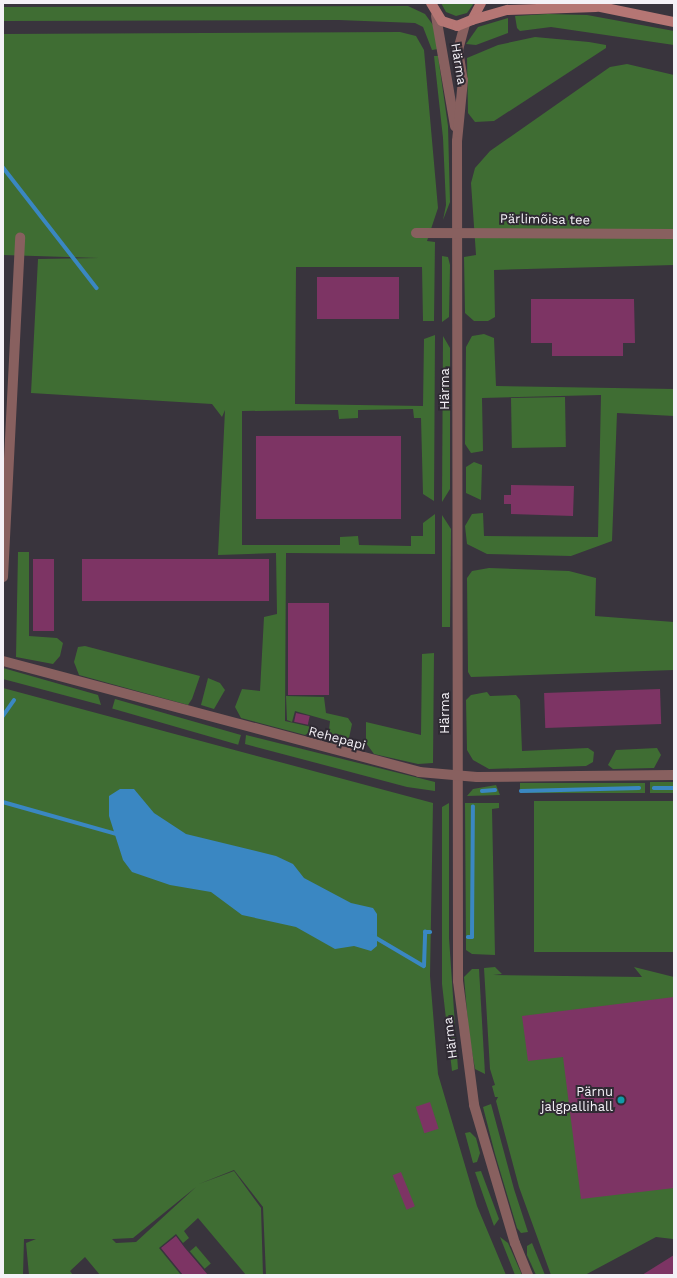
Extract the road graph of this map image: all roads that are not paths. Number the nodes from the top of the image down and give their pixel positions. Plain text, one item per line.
1 (421, 3) edge
2 (481, 3) edge
3 (581, 3) edge
4 (596, 6) junction
5 (433, 9) edge
6 (468, 22) junction
7 (674, 22) edge
8 (457, 141) junction
9 (459, 232) junction
10 (416, 233) dead end
11 (674, 234) edge
12 (20, 237) dead end
13 (3, 577) edge
14 (3, 661) edge
15 (674, 775) edge
16 (458, 776) junction
17 (528, 1275) edge

1 - 5 main road
2 - 6 main road
3 - 4 main road
4 - 6 main road
4 - 7 main road
5 - 6 main road
5 - 8 street, Härma
6 - 8 street, Härma
8 - 9 street, Härma
9 - 10 street, Pärlimõisa tee
9 - 11 street, Pärlimõisa tee
9 - 16 street, Härma
12 - 13 street
14 - 16 street, Rehepapi
15 - 16 street, Rehepapi
16 - 17 street, Härma

